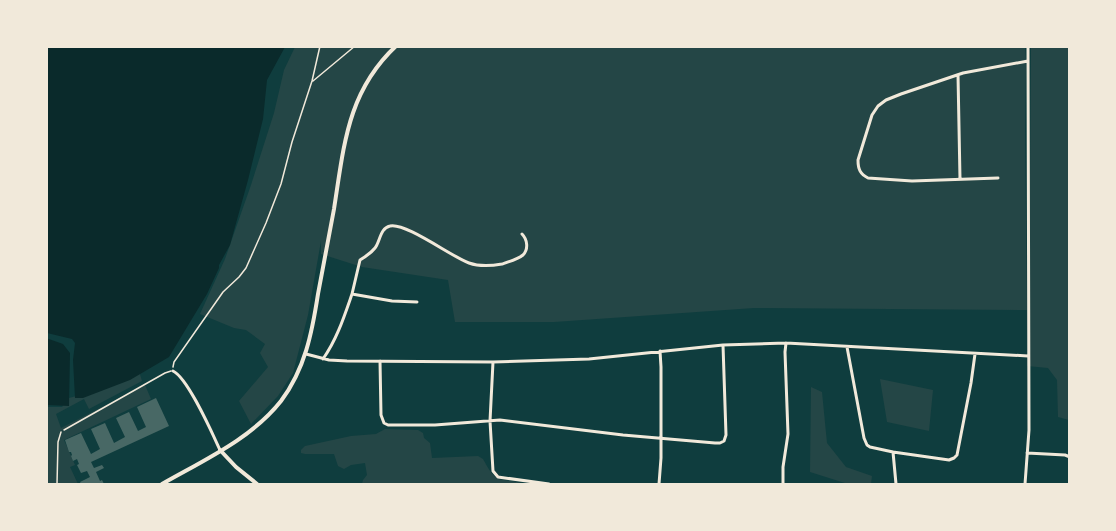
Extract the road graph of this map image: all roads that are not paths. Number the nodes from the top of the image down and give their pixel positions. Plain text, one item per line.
1 (396, 46) edge
2 (1028, 46) edge
3 (1028, 61) junction
4 (958, 75) junction
5 (960, 178) junction
6 (998, 178) dead end
7 (522, 234) dead end
8 (352, 294) junction
9 (417, 302) dead end
10 (786, 342) junction
11 (723, 345) junction
12 (847, 346) junction
13 (660, 351) junction
14 (306, 354) junction
15 (975, 354) junction
16 (1028, 356) junction
17 (323, 359) junction
18 (380, 361) junction
19 (493, 362) junction
20 (173, 371) joint
21 (490, 421) junction
22 (64, 430) road end
23 (660, 439) junction
24 (220, 450) junction
25 (893, 452) junction
26 (1027, 453) junction
27 (1070, 457) edge
28 (162, 484) edge
29 (257, 484) edge
30 (549, 484) edge
31 (659, 484) edge
32 (783, 484) edge
33 (896, 484) edge
34 (1025, 484) edge

1 - 14 street
2 - 3 street
3 - 4 street
3 - 16 street
4 - 5 street
4 - 5 street
5 - 6 street
7 - 8 street
8 - 9 street
8 - 17 street
10 - 11 street
10 - 12 street
10 - 32 street
11 - 13 street
11 - 23 street
12 - 15 street
12 - 25 street
13 - 19 street
13 - 23 street
14 - 17 street
14 - 24 street
15 - 16 street
15 - 25 street
16 - 26 street
17 - 18 street
18 - 19 street
18 - 21 street
19 - 21 street
20 - 22 lane
20 - 24 street
21 - 23 street
21 - 30 street
23 - 31 street
24 - 28 street
24 - 29 street
25 - 33 street
26 - 27 street
26 - 34 street

